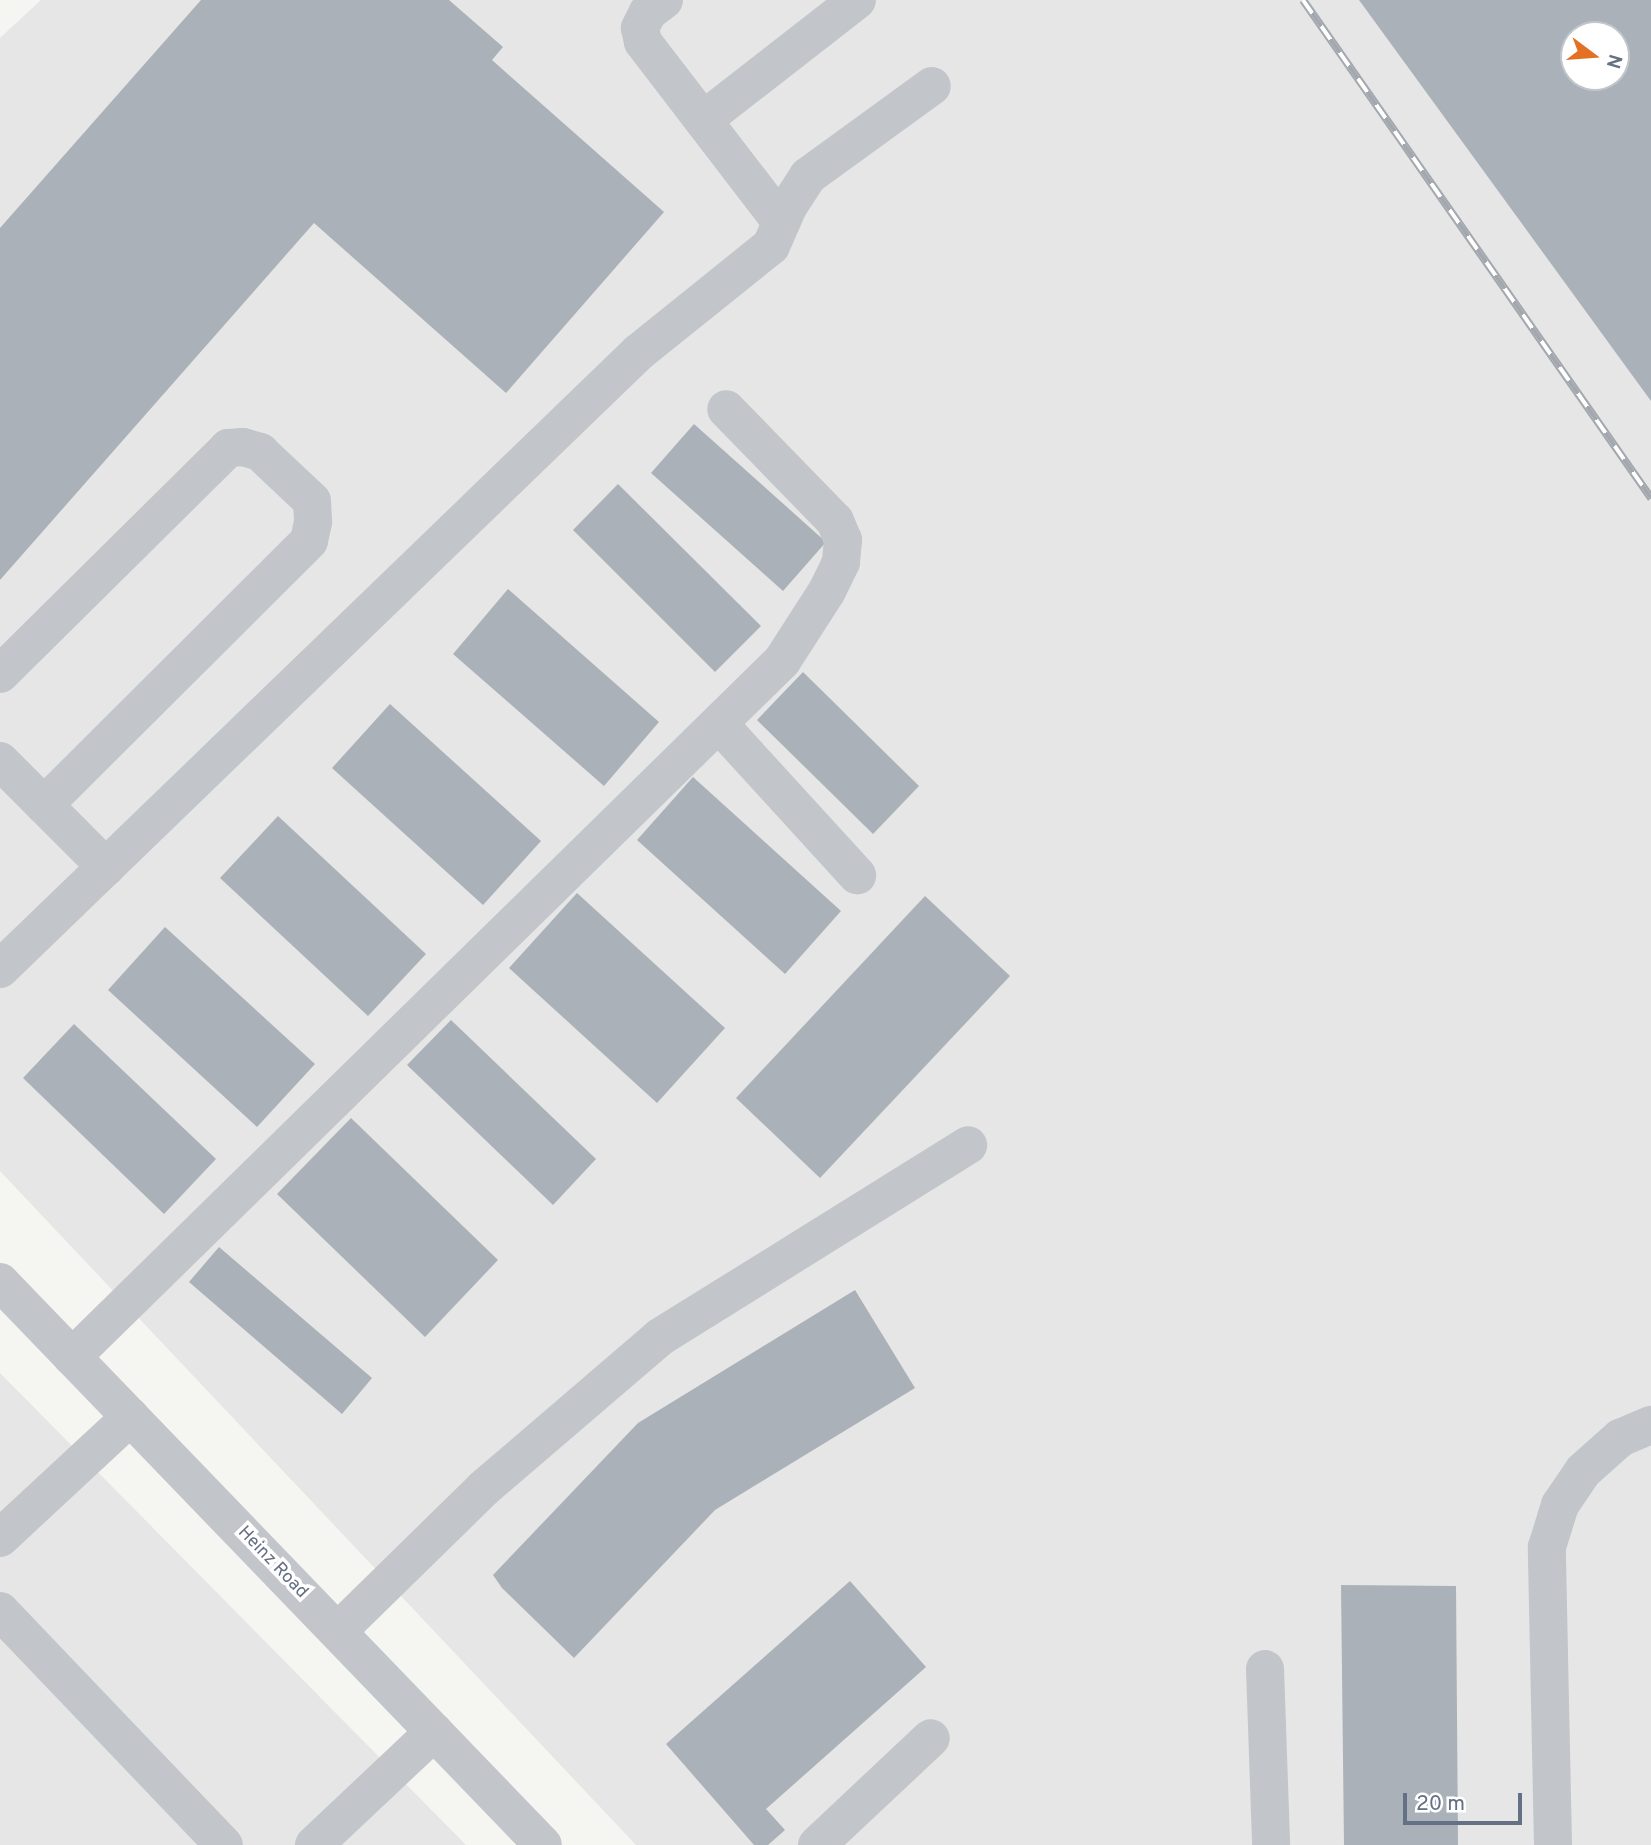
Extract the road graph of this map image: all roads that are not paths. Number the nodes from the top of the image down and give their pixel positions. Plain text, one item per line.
1 (664, 0) edge
2 (857, 0) edge
3 (932, 86) dead end
4 (703, 120) junction
5 (781, 222) junction
6 (726, 409) dead end
7 (0, 674) edge
8 (719, 724) junction
9 (0, 761) edge
10 (44, 805) junction
11 (106, 867) junction
12 (857, 875) dead end
13 (0, 969) edge
14 (968, 1145) dead end
15 (0, 1282) edge
16 (72, 1357) junction
17 (130, 1417) junction
18 (1651, 1425) edge
19 (0, 1538) edge
20 (0, 1611) edge
21 (338, 1631) junction
22 (1265, 1669) dead end
23 (434, 1732) junction
24 (931, 1738) dead end
25 (224, 1845) edge
26 (314, 1845) edge
27 (543, 1845) edge
28 (817, 1845) edge
29 (1271, 1845) edge
30 (1553, 1845) edge

1 - 4 street
2 - 4 street
3 - 5 street
4 - 5 street
5 - 11 street
6 - 8 street
7 - 10 street
8 - 12 street
8 - 16 street
9 - 10 street
10 - 11 street
11 - 13 street
14 - 21 street
15 - 16 street, Heinz Road
16 - 17 street, Heinz Road
17 - 19 street
17 - 21 street, Heinz Road
18 - 30 street
20 - 25 street
21 - 23 street, Heinz Road
22 - 29 street
23 - 26 street
23 - 27 street, Heinz Road
24 - 28 street

